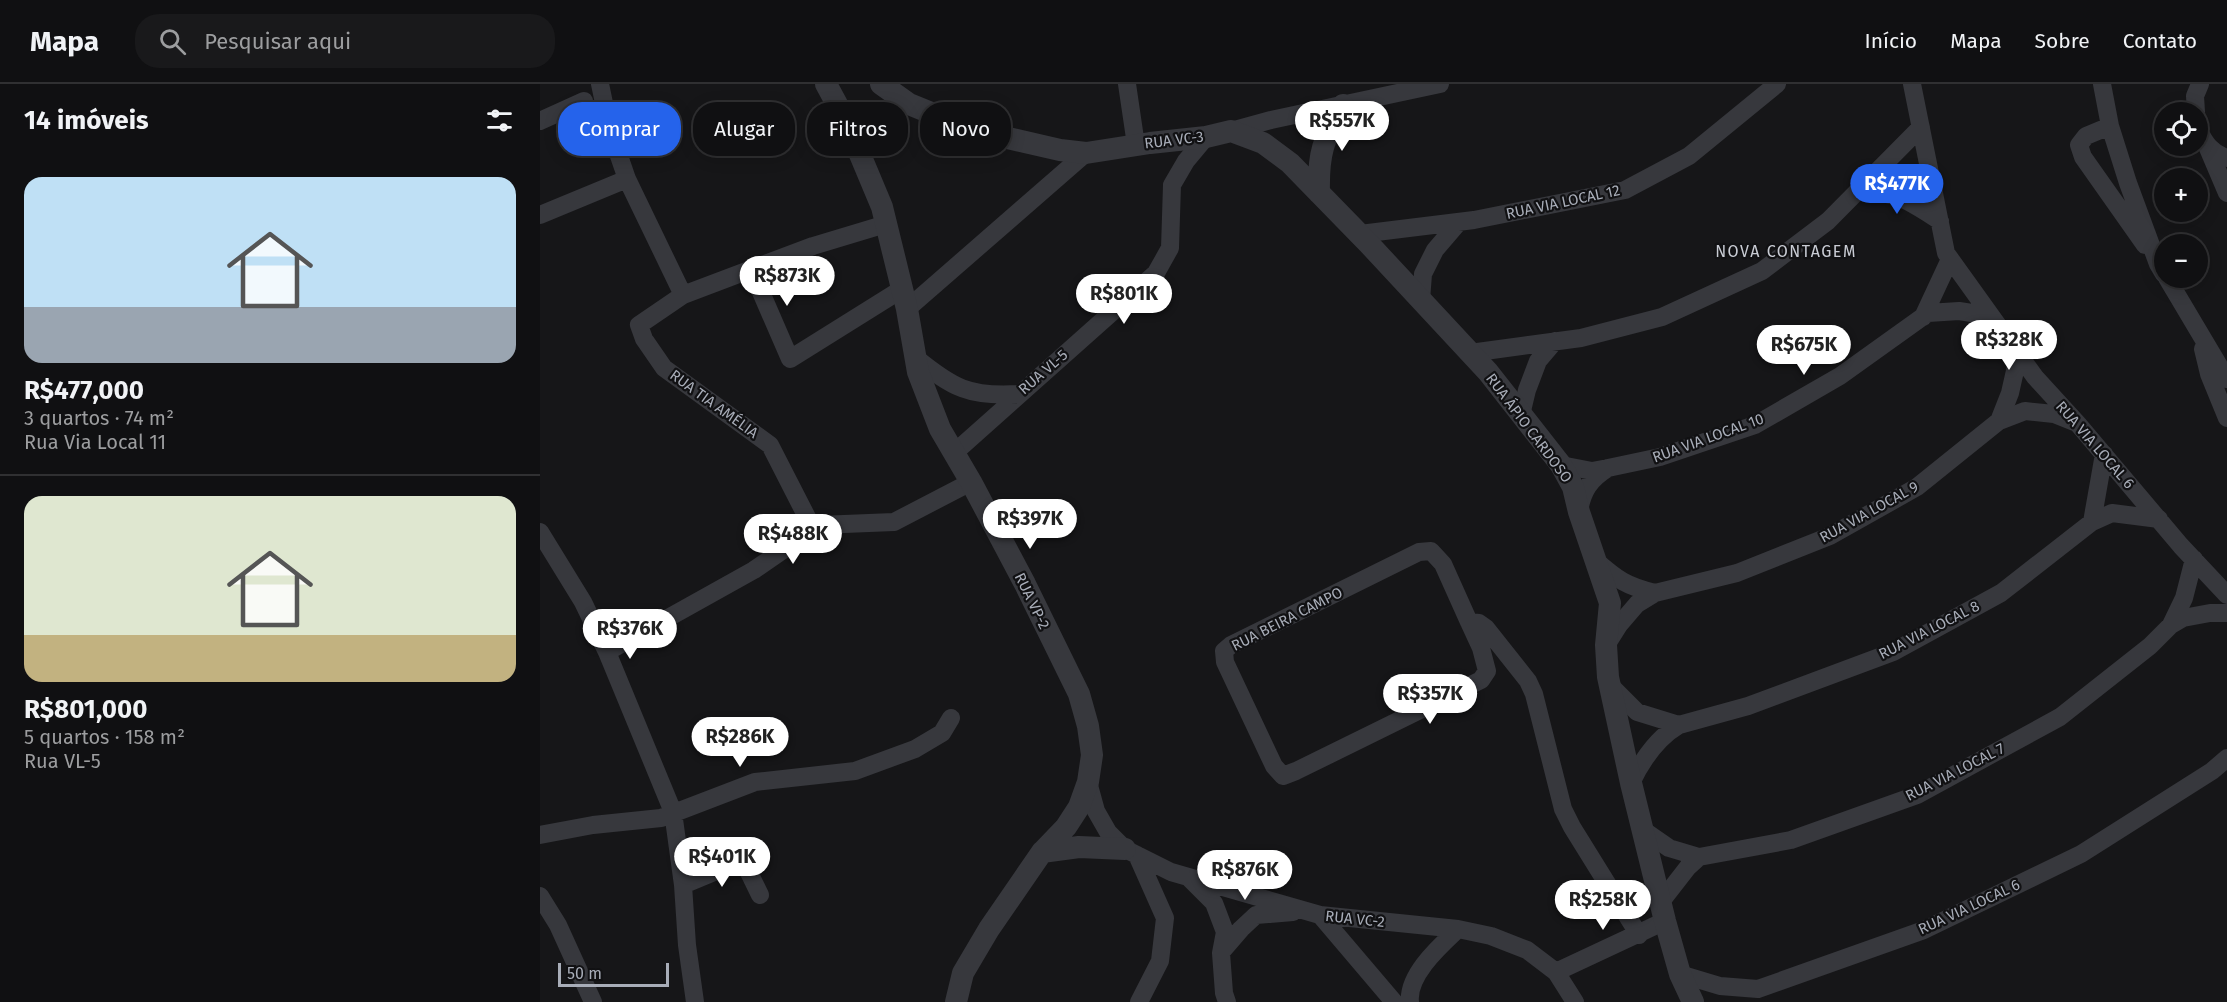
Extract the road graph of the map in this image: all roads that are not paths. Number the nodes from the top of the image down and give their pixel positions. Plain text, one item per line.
1 (600, 84) edge
2 (826, 84) edge
3 (881, 84) edge
4 (1127, 84) edge
5 (1440, 84) edge
6 (1777, 84) edge
7 (1912, 84) edge
8 (2102, 84) edge
9 (2200, 84) edge
10 (584, 101) dead end
11 (2195, 102) edge
12 (1343, 105) junction
13 (540, 121) edge
14 (2110, 126) junction
15 (1921, 127) junction
16 (1231, 131) junction
17 (1206, 137) junction
18 (1136, 145) junction
19 (2208, 147) edge
20 (2208, 148) edge
21 (1086, 153) junction
22 (2227, 158) edge
23 (627, 179) junction
24 (1859, 190) junction
25 (1319, 193) junction
26 (2227, 193) edge
27 (540, 215) edge
28 (1940, 221) junction
29 (1459, 222) junction
30 (886, 224) junction
31 (1360, 234) junction
32 (2154, 249) edge
33 (1950, 259) junction
34 (2154, 259) edge
35 (752, 269) junction
36 (2173, 288) edge
37 (683, 295) junction
38 (904, 299) junction
39 (1421, 300) junction
40 (1991, 316) junction
41 (1923, 317) junction
42 (2198, 329) junction
43 (1555, 341) junction
44 (1470, 353) junction
45 (2019, 354) junction
46 (916, 358) junction
47 (2227, 378) edge
48 (1018, 394) junction
49 (1521, 415) junction
50 (2227, 418) edge
51 (1999, 421) junction
52 (2078, 424) junction
53 (954, 453) junction
54 (2104, 454) junction
55 (1561, 465) junction
56 (1608, 468) junction
57 (971, 482) junction
58 (1579, 512) junction
59 (2159, 519) junction
60 (2092, 522) junction
61 (813, 529) junction
62 (540, 532) edge
63 (1595, 559) junction
64 (2194, 559) junction
65 (1655, 593) junction
66 (2227, 595) edge
67 (2227, 613) edge
68 (1469, 622) junction
69 (2171, 625) junction
70 (1606, 645) junction
71 (608, 652) junction
72 (1610, 685) junction
73 (951, 718) dead end
74 (1679, 725) junction
75 (2227, 758) edge
76 (1088, 782) junction
77 (1631, 783) junction
78 (673, 812) junction
79 (1643, 830) junction
80 (540, 835) edge
81 (1042, 852) junction
82 (1131, 852) junction
83 (1699, 857) junction
84 (1186, 876) junction
85 (683, 885) junction
86 (760, 895) dead end
87 (540, 896) edge
88 (1300, 911) junction
89 (1663, 912) junction
90 (1320, 915) junction
91 (1458, 929) junction
92 (1639, 935) junction
93 (1221, 953) junction
94 (1556, 972) junction
95 (1680, 974) junction
96 (1755, 996) edge
97 (593, 1002) edge
98 (695, 1002) edge
99 (956, 1002) edge
100 (1139, 1002) edge
101 (1227, 1002) edge
102 (1394, 1002) edge
103 (1410, 1002) edge
104 (1575, 1002) edge
105 (1694, 1002) edge

1 - 23 street
2 - 30 street, RUA VP-2
3 - 21 street, RUA VC-3
4 - 18 street
5 - 12 street, RUA VC-3
6 - 29 street, RUA VIA LOCAL 12
7 - 15 street, RUA VIA LOCAL 6
8 - 14 street
9 - 11 street
10 - 13 street
12 - 16 street, RUA VC-3
12 - 25 street
14 - 32 street
14 - 34 street
15 - 24 street
15 - 28 street, RUA VIA LOCAL 6
16 - 17 street, RUA VC-3
16 - 25 street, RUA ÁPIO CARDOSO
17 - 18 street, RUA VC-3
17 - 48 street, RUA VL-5
18 - 21 street, RUA VC-3
19 - 22 street
20 - 26 street
21 - 38 street
23 - 27 street
23 - 37 street
24 - 28 street
24 - 43 street
25 - 31 street, RUA ÁPIO CARDOSO
28 - 33 street, RUA VIA LOCAL 6
29 - 31 street, RUA VIA LOCAL 12
29 - 39 street
30 - 35 street, RUA TIA AMÉLIA
30 - 38 street, RUA VP-2
31 - 39 street, RUA ÁPIO CARDOSO
33 - 40 street, RUA VIA LOCAL 6
33 - 41 street, RUA VIA LOCAL 10
35 - 37 street, RUA TIA AMÉLIA
35 - 38 street
36 - 42 street
37 - 61 street, RUA TIA AMÉLIA
38 - 46 street, RUA VP-2
39 - 44 street, RUA ÁPIO CARDOSO
40 - 41 street, RUA VIA LOCAL 10
40 - 45 street, RUA VIA LOCAL 6
41 - 56 street, RUA VIA LOCAL 10
42 - 47 street
42 - 50 street
43 - 44 street
43 - 49 street
44 - 49 street, RUA ÁPIO CARDOSO
45 - 51 street, RUA VIA LOCAL 9
45 - 52 street, RUA VIA LOCAL 6
46 - 48 street
46 - 53 street, RUA VP-2
48 - 53 street, RUA VL-5
49 - 55 street, RUA ÁPIO CARDOSO
51 - 52 street, RUA VIA LOCAL 9
51 - 65 street, RUA VIA LOCAL 9
52 - 54 street, RUA VIA LOCAL 6
53 - 57 street, RUA VP-2
54 - 59 street, RUA VIA LOCAL 6
54 - 60 street
55 - 56 street, RUA VIA LOCAL 10
55 - 58 street, RUA ÁPIO CARDOSO
56 - 58 street
57 - 61 street
57 - 76 street, RUA VP-2
58 - 63 street, RUA ÁPIO CARDOSO
59 - 60 street, RUA VIA LOCAL 8
59 - 64 street, RUA VIA LOCAL 6
60 - 74 street, RUA VIA LOCAL 8
61 - 71 street
62 - 71 street
63 - 65 street
63 - 70 street, RUA ÁPIO CARDOSO
64 - 66 street, RUA VIA LOCAL 6
64 - 69 street, RUA VIA LOCAL 7
65 - 70 street, RUA VIA LOCAL 9
67 - 69 street, RUA VIA LOCAL 7
68 - 68 street, RUA BEIRA CAMPO
68 - 92 street
69 - 83 street, RUA VIA LOCAL 7
70 - 72 street, RUA ÁPIO CARDOSO
71 - 78 street
72 - 74 street
72 - 77 street, RUA ÁPIO CARDOSO
73 - 78 street
74 - 77 street, RUA VIA LOCAL 8
75 - 96 street, RUA VIA LOCAL 6
76 - 81 street, RUA VP-2
76 - 82 street, RUA VC-2
77 - 79 street, RUA ÁPIO CARDOSO
78 - 80 street
78 - 85 street
79 - 83 street, RUA VIA LOCAL 7
79 - 89 street, RUA ÁPIO CARDOSO
81 - 82 street
81 - 99 street, RUA VP-2
82 - 84 street, RUA VC-2
82 - 100 street
83 - 89 street
84 - 88 street, RUA VC-2
84 - 93 street
85 - 86 street
85 - 98 street
87 - 97 street
88 - 90 street, RUA VC-2
88 - 93 street
89 - 92 street
89 - 95 street, RUA ÁPIO CARDOSO
90 - 91 street, RUA VC-2
90 - 102 street
91 - 94 street, RUA VC-2
91 - 103 street
92 - 94 street
93 - 101 street
94 - 104 street, RUA VC-2
95 - 96 street, RUA VIA LOCAL 6
95 - 105 street, RUA ÁPIO CARDOSO

